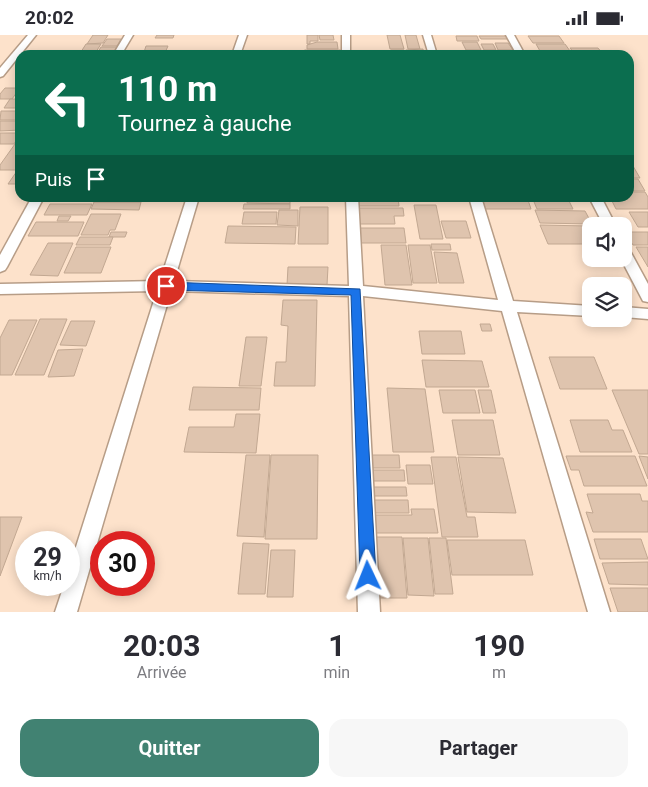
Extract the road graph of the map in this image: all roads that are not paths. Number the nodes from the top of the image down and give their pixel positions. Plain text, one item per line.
1 (32, 35) edge
2 (128, 35) edge
3 (243, 35) edge
4 (346, 35) edge
5 (427, 35) edge
6 (510, 35) edge
7 (20, 50) edge
8 (120, 50) edge
9 (238, 50) edge
10 (346, 50) edge
11 (432, 50) edge
12 (518, 50) edge
13 (15, 56) edge
14 (0, 74) edge
15 (35, 202) edge
16 (191, 202) edge
17 (352, 202) edge
18 (477, 202) edge
19 (598, 202) edge
20 (605, 217) edge
21 (0, 267) edge
22 (632, 267) edge
23 (166, 286) junction
24 (0, 289) edge
25 (356, 291) junction
26 (648, 297) edge
27 (508, 306) junction
28 (582, 310) edge
29 (632, 313) edge
30 (648, 314) edge
31 (66, 612) edge
32 (369, 612) edge
33 (600, 612) edge

1 - 7 street
2 - 8 street
3 - 9 street
4 - 10 street
5 - 11 street
6 - 12 street
13 - 14 street
15 - 21 street
16 - 23 street
17 - 25 street
18 - 27 street
19 - 20 street
22 - 26 street
23 - 24 street
23 - 25 street
23 - 31 street
25 - 27 street
25 - 32 street
27 - 28 street
27 - 33 street
29 - 30 street

